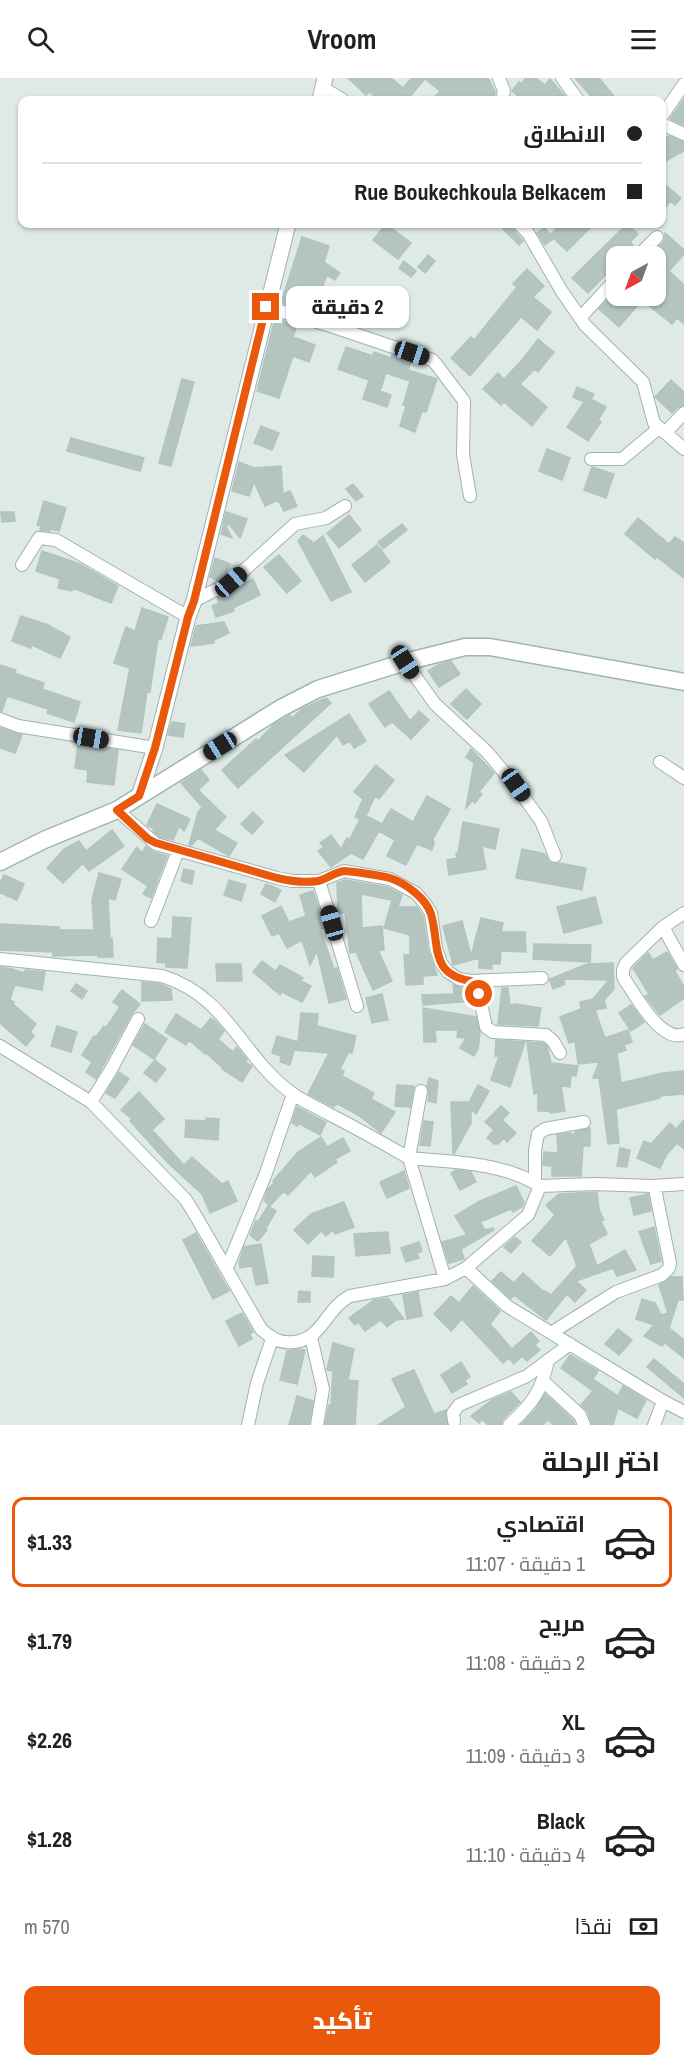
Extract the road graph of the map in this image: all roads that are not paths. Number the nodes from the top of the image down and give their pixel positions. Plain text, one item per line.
1 (499, 78) edge
2 (562, 78) edge
3 (684, 84) edge
4 (503, 96) edge
5 (575, 96) edge
6 (666, 110) edge
7 (666, 126) edge
8 (684, 134) edge
9 (287, 228) edge
10 (523, 228) edge
11 (657, 237) dead end
12 (648, 246) edge
13 (606, 290) edge
14 (266, 307) junction
15 (580, 318) junction
16 (684, 412) edge
17 (662, 431) junction
18 (684, 449) edge
19 (591, 459) dead end
20 (470, 496) dead end
21 (345, 506) dead end
22 (22, 565) dead end
23 (194, 601) junction
24 (188, 617) junction
25 (405, 662) junction
26 (684, 682) edge
27 (0, 719) edge
28 (155, 748) junction
29 (660, 762) dead end
30 (684, 778) edge
31 (139, 796) junction
32 (117, 810) junction
33 (178, 851) junction
34 (555, 856) dead end
35 (0, 862) edge
36 (319, 881) junction
37 (684, 913) edge
38 (151, 921) dead end
39 (663, 927) junction
40 (0, 959) edge
41 (684, 965) edge
42 (542, 978) dead end
43 (471, 981) junction
44 (357, 1006) dead end
45 (138, 1019) dead end
46 (684, 1034) edge
47 (0, 1046) edge
48 (560, 1053) dead end
49 (421, 1091) dead end
50 (293, 1094) junction
51 (91, 1102) junction
52 (584, 1122) dead end
53 (409, 1158) junction
54 (684, 1184) edge
55 (538, 1185) junction
56 (652, 1186) junction
57 (226, 1268) junction
58 (466, 1268) junction
59 (445, 1279) junction
60 (551, 1333) junction
61 (311, 1337) junction
62 (272, 1339) junction
63 (570, 1344) junction
64 (548, 1360) junction
65 (544, 1382) junction
66 (663, 1401) junction
67 (684, 1412) edge
68 (454, 1421) dead end
69 (248, 1425) edge
70 (317, 1425) edge
71 (509, 1425) edge
72 (584, 1425) edge
73 (654, 1425) edge

1 - 4 street
2 - 5 street
3 - 6 street
7 - 8 street
9 - 14 street
10 - 15 street
11 - 12 street
13 - 15 street
14 - 20 street
14 - 23 street
15 - 17 street
16 - 17 street
17 - 18 street
17 - 19 street
21 - 23 street
22 - 24 street
23 - 24 street
24 - 28 street
25 - 26 main road
25 - 31 main road
25 - 34 street
27 - 28 street
28 - 31 street
29 - 30 street
31 - 32 main road
32 - 33 street
32 - 35 main road
33 - 36 street
33 - 38 street
36 - 43 street
36 - 44 street
37 - 39 street
39 - 41 street
39 - 46 street
40 - 50 street
42 - 43 street
43 - 48 street
45 - 51 street
47 - 51 street
49 - 53 street
50 - 53 street
50 - 57 street
51 - 57 street
52 - 55 street
53 - 55 street
53 - 59 street
54 - 56 street
55 - 56 street
55 - 58 street
56 - 60 street
57 - 62 street
58 - 59 street
58 - 60 street
59 - 61 street
60 - 63 street
61 - 62 street
61 - 70 street
62 - 69 street
63 - 64 street
63 - 66 street
64 - 65 street
64 - 68 street
65 - 71 street
65 - 72 street
66 - 67 street
66 - 73 street

